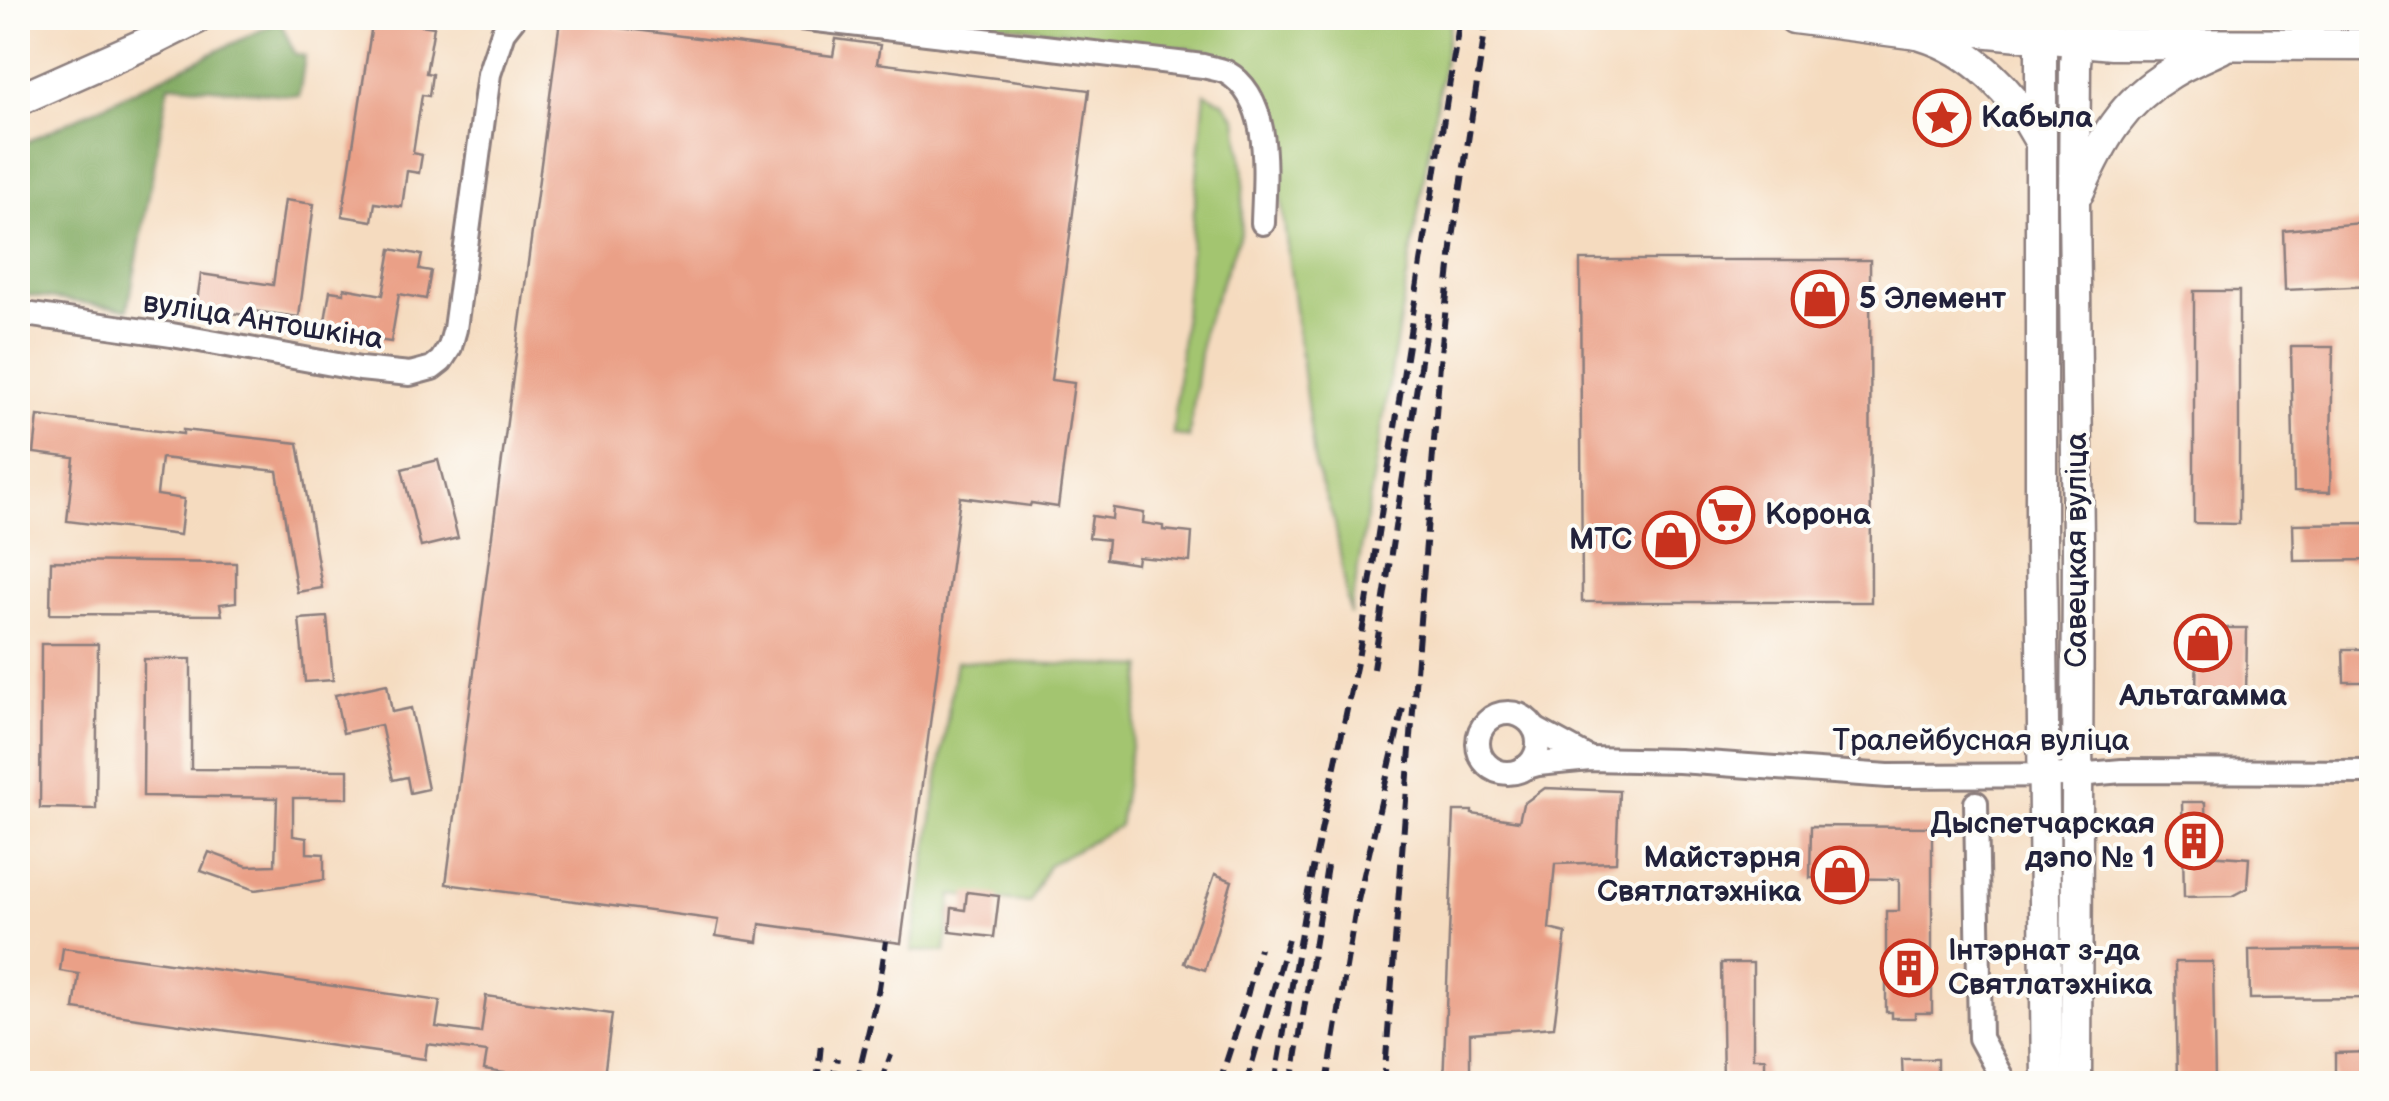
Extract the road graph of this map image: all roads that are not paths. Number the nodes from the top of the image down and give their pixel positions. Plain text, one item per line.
1 (197, 18) edge
2 (514, 18) edge
3 (800, 18) edge
4 (1794, 18) edge
5 (2041, 27) edge
6 (2079, 29) edge
7 (1918, 34) junction
8 (2372, 45) edge
9 (2227, 46) junction
10 (18, 100) edge
11 (2040, 141) junction
12 (2074, 203) junction
13 (1264, 223) dead end
14 (18, 313) edge
15 (1535, 730) junction
16 (1590, 759) junction
17 (1524, 768) junction
18 (2372, 772) edge
19 (2078, 775) junction
20 (2043, 776) junction
21 (1976, 803) dead end
22 (2002, 1084) edge
23 (2047, 1084) edge
24 (2076, 1084) edge

1 - 10 main road
2 - 14 street, вуліца Антошкіна
3 - 13 street
4 - 7 main road
5 - 6 main road
5 - 7 main road
5 - 11 main road, Савецкая вуліца
6 - 9 main road
6 - 12 main road, Савецкая вуліца
7 - 11 main road
8 - 9 main road
9 - 12 main road
11 - 20 main road, Савецкая вуліца
12 - 19 main road, Савецкая вуліца
15 - 16 street, Тралейбусная вуліца
15 - 17 street
15 - 17 street
16 - 17 street, Тралейбусная вуліца
16 - 20 street, Тралейбусная вуліца
18 - 19 street, Тралейбусная вуліца
19 - 20 street, Тралейбусная вуліца
19 - 24 main road, Савецкая вуліца
20 - 23 main road, Савецкая вуліца
21 - 22 street

